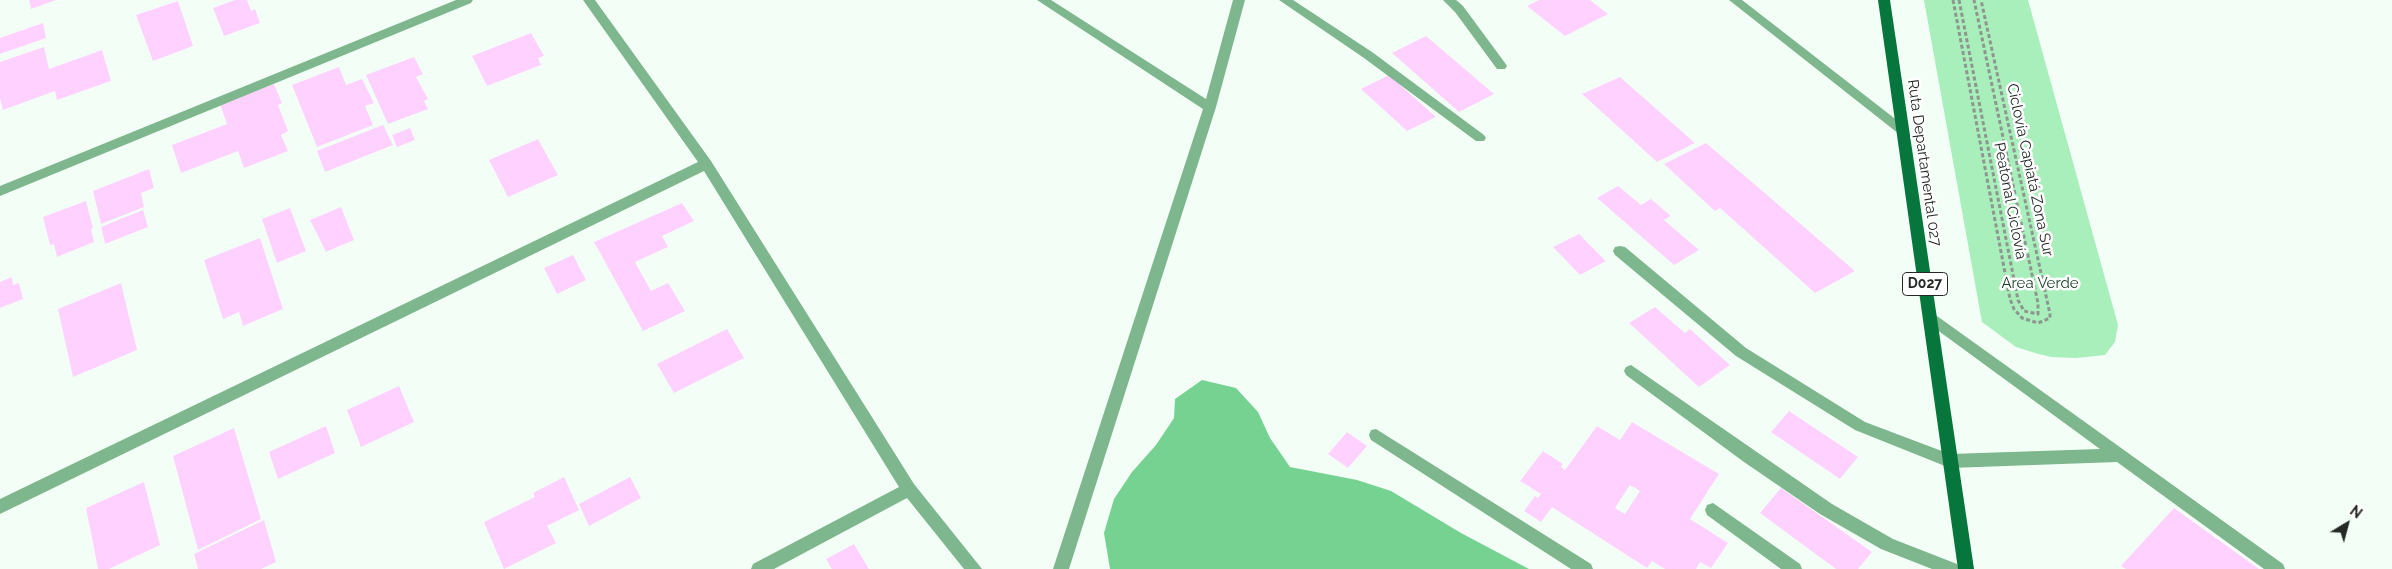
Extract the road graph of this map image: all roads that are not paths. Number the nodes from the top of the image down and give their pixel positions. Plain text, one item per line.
1 (468, 0) edge
2 (589, 0) edge
3 (1043, 0) edge
4 (1239, 0) edge
5 (1285, 0) edge
6 (1449, 0) edge
7 (1735, 0) edge
8 (1884, 0) edge
9 (1501, 66) dead end
10 (1210, 107) junction
11 (1902, 130) junction
12 (1480, 138) dead end
13 (706, 164) junction
14 (0, 191) edge
15 (1620, 251) dead end
16 (1930, 317) junction
17 (1631, 371) dead end
18 (1376, 436) dead end
19 (2120, 455) junction
20 (1950, 461) junction
21 (909, 490) junction
22 (0, 507) edge
23 (1714, 510) dead end
24 (759, 569) edge
25 (974, 569) edge
26 (1062, 569) edge
27 (1585, 569) edge
28 (1794, 569) edge
29 (1952, 569) edge
30 (1966, 569) edge
31 (2277, 569) edge

1 - 14 street
2 - 13 street
3 - 10 street
4 - 10 street
5 - 12 street
6 - 9 street
7 - 11 street
8 - 11 main road, Ruta Departamental 027 / D027
10 - 26 street
11 - 16 main road, Ruta Departamental 027 / D027
13 - 21 street
13 - 22 street
15 - 20 street
16 - 19 street
16 - 20 main road, Ruta Departamental 027 / D027
17 - 29 street
18 - 27 street
19 - 20 street
19 - 31 street
20 - 30 main road, Ruta Departamental 027 / D027
21 - 24 street
21 - 25 street
23 - 28 street

